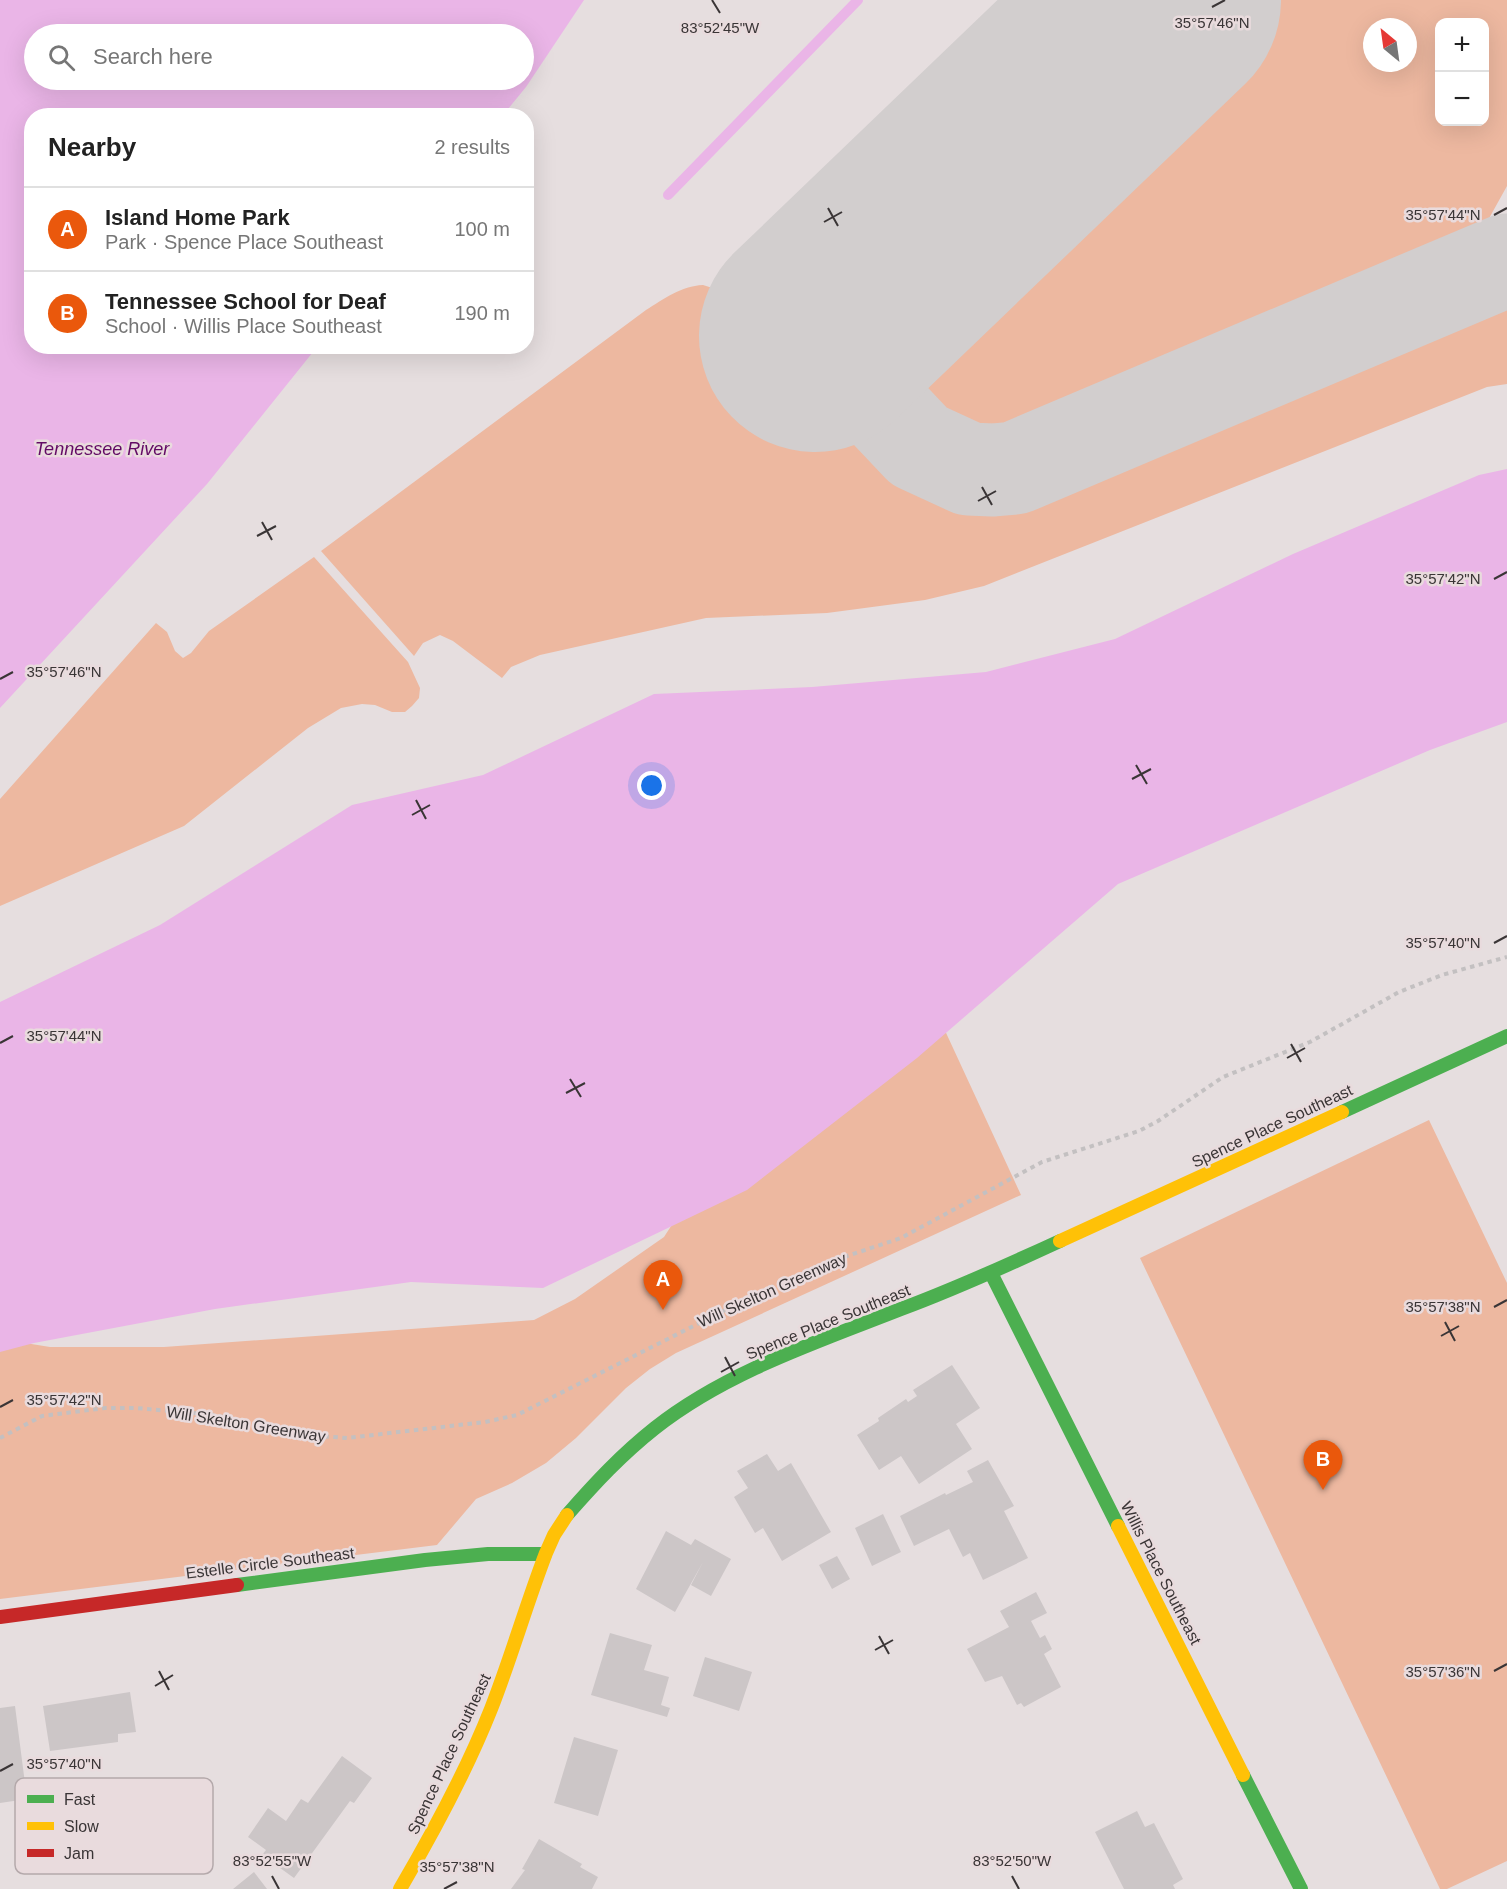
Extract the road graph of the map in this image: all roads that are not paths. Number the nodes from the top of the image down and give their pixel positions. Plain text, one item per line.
1 (1507, 1036) edge
2 (991, 1273) junction
3 (545, 1554) junction
4 (0, 1617) edge
5 (399, 1889) edge
6 (1301, 1889) edge

1 - 2 street, Spence Place Southeast
2 - 3 street, Spence Place Southeast
2 - 6 street, Willis Place Southeast
3 - 4 street, Estelle Circle Southeast
3 - 5 street, Spence Place Southeast

